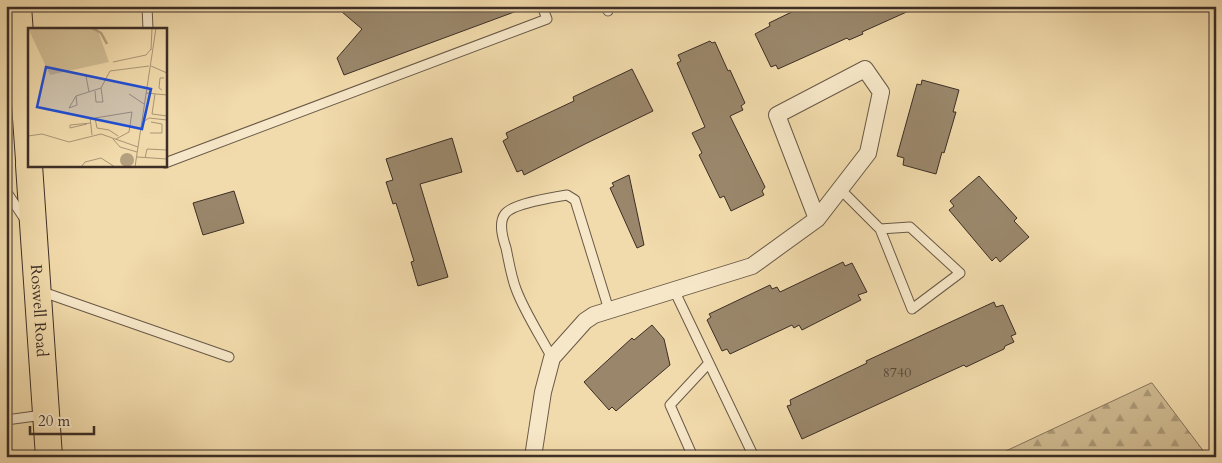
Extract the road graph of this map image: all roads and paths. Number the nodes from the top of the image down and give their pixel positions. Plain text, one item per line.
1 (18, 6) edge
2 (147, 6) edge
3 (542, 6) edge
4 (148, 28) edge
5 (20, 41) junction
6 (6, 86) edge
7 (28, 147) edge
8 (166, 163) edge
9 (29, 166) edge
10 (840, 189) junction
11 (6, 191) edge
12 (817, 219) junction
13 (880, 229) junction
14 (34, 233) junction
15 (38, 290) junction
16 (674, 290) junction
17 (610, 310) junction
18 (228, 357) dead end
19 (552, 358) junction
20 (709, 363) junction
21 (46, 415) junction
22 (6, 420) edge
23 (49, 457) edge
24 (533, 457) edge
25 (693, 457) edge
26 (754, 457) edge

1 - 5 main road
2 - 4 lane
3 - 8 lane
5 - 6 lane
5 - 7 main road
9 - 14 main road, Roswell Road
10 - 12 street
10 - 12 street
10 - 13 lane
11 - 14 lane
12 - 16 street
13 - 13 lane
14 - 15 main road, Roswell Road
15 - 18 lane
15 - 21 main road, Roswell Road
16 - 17 street
16 - 20 lane
17 - 19 street
17 - 19 lane
19 - 24 street
20 - 25 lane
20 - 26 lane
21 - 22 lane
21 - 23 main road, Roswell Road

